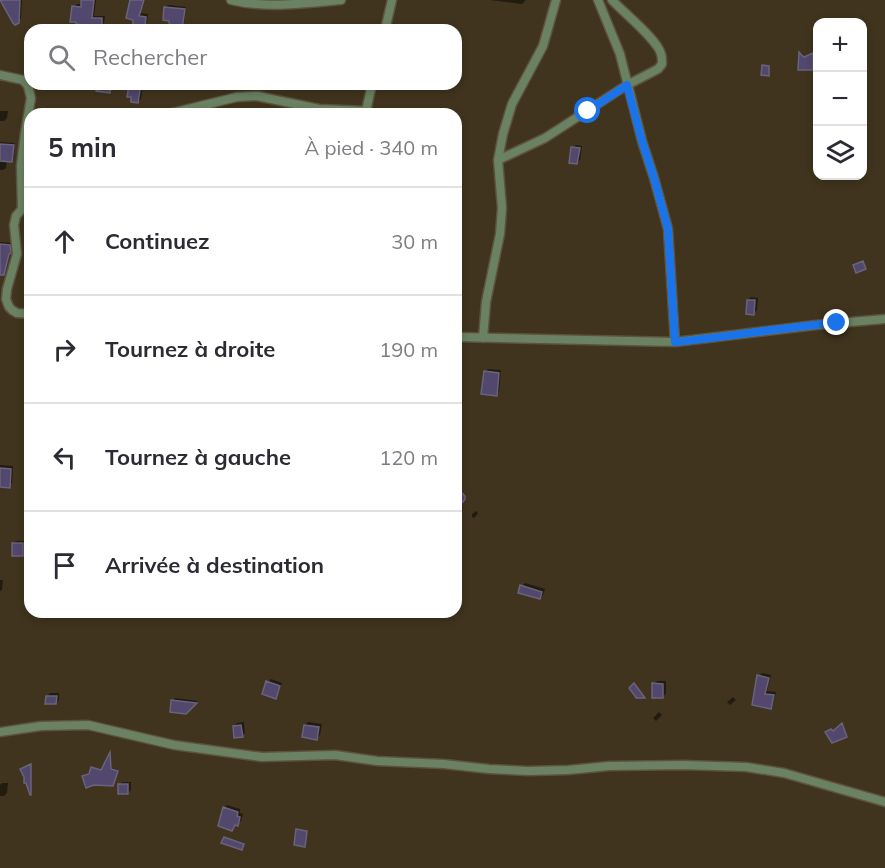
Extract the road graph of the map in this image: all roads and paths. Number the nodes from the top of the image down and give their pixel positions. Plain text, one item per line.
1 (231, 0) edge
2 (341, 0) edge
3 (392, 0) edge
4 (555, 0) edge
5 (598, 0) edge
6 (612, 0) edge
7 (386, 24) edge
8 (0, 75) edge
9 (24, 81) edge
10 (627, 85) junction
11 (29, 90) edge
12 (370, 90) edge
13 (30, 108) edge
14 (192, 108) edge
15 (314, 108) edge
16 (366, 108) edge
17 (24, 150) edge
18 (498, 160) junction
19 (24, 314) edge
20 (885, 319) edge
21 (462, 337) edge
22 (483, 338) junction
23 (675, 342) junction
24 (0, 732) edge
25 (885, 802) edge

1 - 2 street
3 - 7 street
4 - 18 street
5 - 10 street
6 - 10 street
8 - 9 street
10 - 18 street
10 - 23 street
11 - 13 street
12 - 16 street
14 - 15 street
17 - 19 street
18 - 22 street
20 - 23 street
21 - 22 street
22 - 23 street
24 - 25 street

